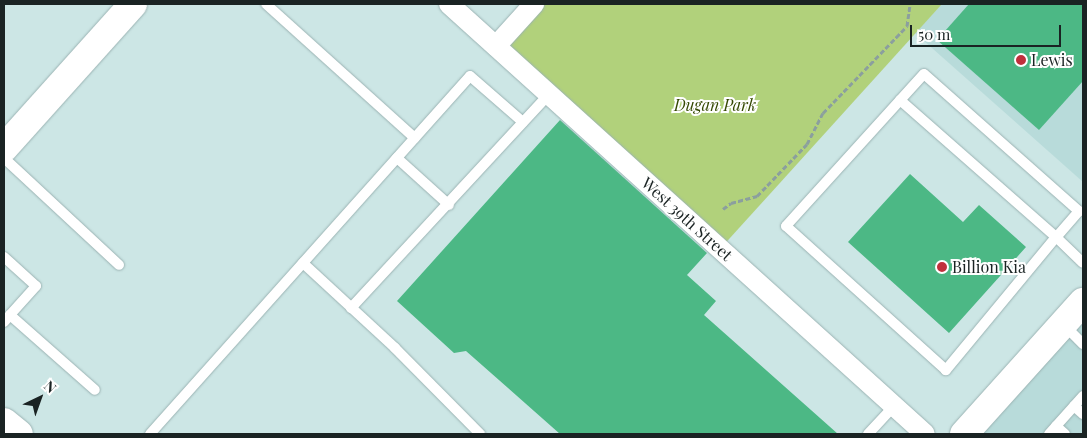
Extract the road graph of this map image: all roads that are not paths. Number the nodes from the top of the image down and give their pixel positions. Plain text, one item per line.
1 (133, 4) edge
2 (266, 4) edge
3 (449, 4) edge
4 (534, 4) edge
5 (496, 46) junction
6 (549, 94) junction
7 (900, 100) junction
8 (523, 122) junction
9 (414, 138) junction
10 (4, 148) edge
11 (4, 158) edge
12 (397, 158) junction
13 (449, 205) junction
14 (1056, 237) junction
15 (4, 257) edge
16 (303, 263) junction
17 (1083, 263) edge
18 (119, 265) dead end
19 (1083, 302) edge
20 (351, 308) junction
21 (7, 318) edge
22 (1063, 324) junction
23 (1083, 344) edge
24 (94, 390) dead end
25 (1083, 396) edge
26 (894, 406) junction
27 (1074, 406) junction
28 (1083, 414) edge
29 (4, 422) edge
30 (1056, 426) junction
31 (19, 434) edge
32 (150, 434) edge
33 (480, 434) edge
34 (868, 434) edge
35 (925, 434) edge
36 (964, 434) edge
37 (1049, 434) edge
38 (1064, 434) edge

1 - 10 main road
2 - 9 lane
3 - 5 street, West 39th Street
4 - 5 street
5 - 6 street, West 39th Street
6 - 8 lane
6 - 26 street, West 39th Street
7 - 14 lane
7 - 14 lane
7 - 14 lane
8 - 9 lane
8 - 13 lane
9 - 12 lane
11 - 18 lane
12 - 13 lane
12 - 16 lane
13 - 20 lane
14 - 17 lane
15 - 21 lane
16 - 20 lane
16 - 32 lane
19 - 22 main road
20 - 33 lane
21 - 24 lane
22 - 23 lane
22 - 36 main road
25 - 27 lane
26 - 34 lane
26 - 35 street, West 39th Street
27 - 28 lane
27 - 30 lane
29 - 31 main road
30 - 37 lane
30 - 38 lane

